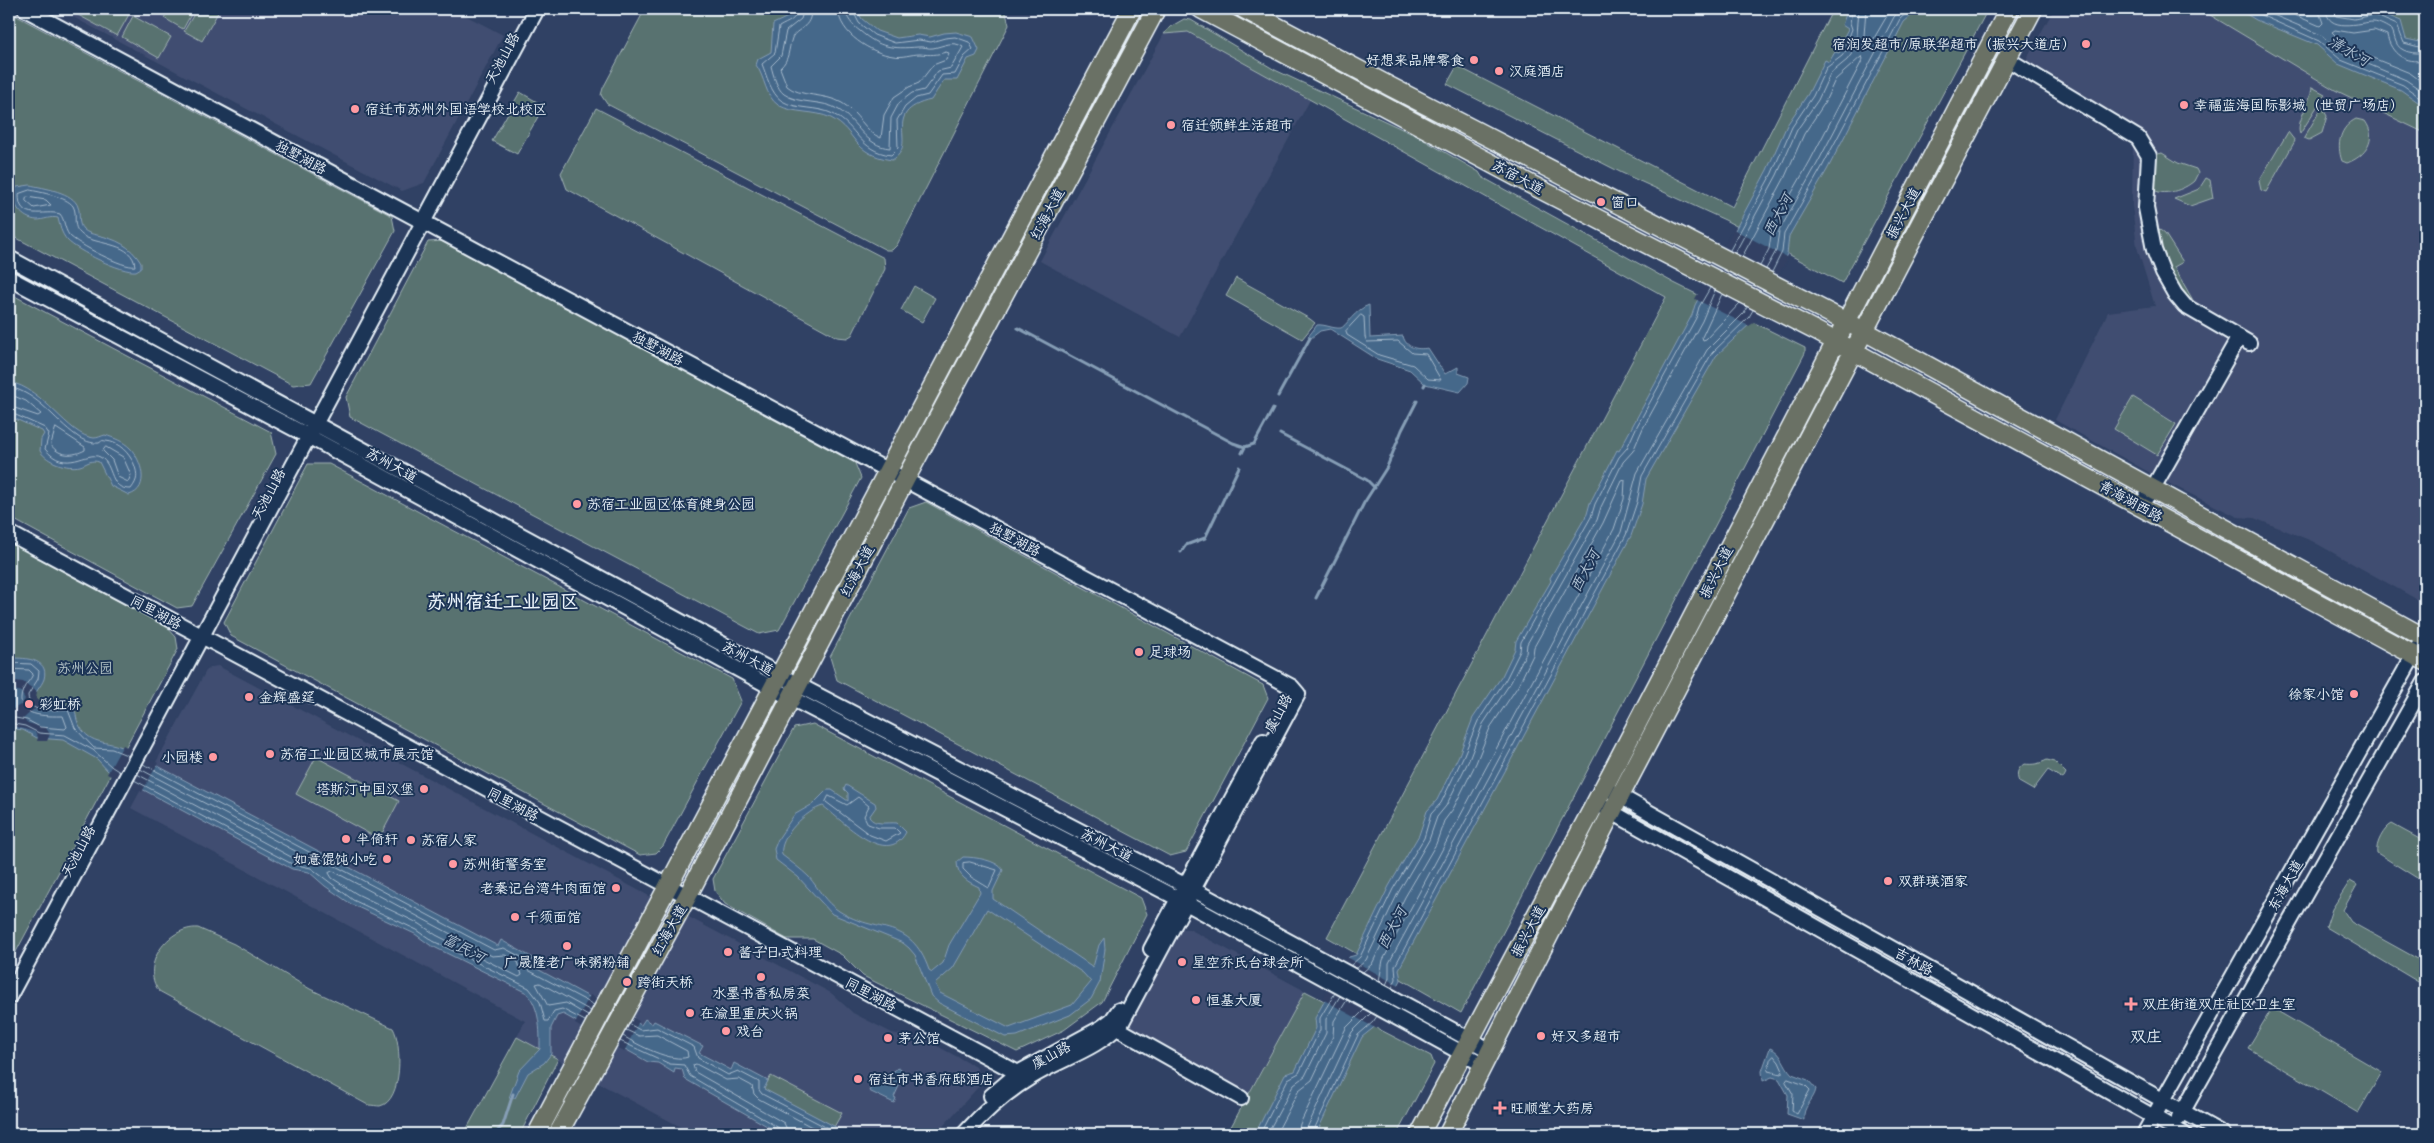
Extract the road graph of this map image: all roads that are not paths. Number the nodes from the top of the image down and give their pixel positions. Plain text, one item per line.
1 (26, 9) edge
2 (528, 9) edge
3 (537, 9) edge
4 (1132, 9) edge
5 (1156, 9) edge
6 (1201, 9) edge
7 (1244, 9) edge
8 (2009, 9) edge
9 (2033, 9) edge
10 (2007, 59) junction
11 (418, 219) junction
12 (9, 258) edge
13 (9, 278) edge
14 (1846, 322) junction
15 (1866, 332) junction
16 (1836, 342) junction
17 (1854, 352) junction
18 (311, 421) junction
19 (304, 434) junction
20 (888, 471) junction
21 (905, 480) junction
22 (2153, 488) junction
23 (2140, 506) junction
24 (9, 533) edge
25 (198, 635) junction
26 (2425, 637) edge
27 (2419, 658) edge
28 (776, 682) junction
29 (2425, 682) edge
30 (1292, 687) joint
31 (794, 692) junction
32 (1604, 787) junction
33 (1620, 796) junction
34 (110, 800) junction
35 (1596, 803) junction
36 (1612, 813) junction
37 (1189, 887) junction
38 (669, 888) junction
39 (687, 897) junction
40 (1182, 901) junction
41 (9, 980) edge
42 (9, 997) edge
43 (1112, 1026) junction
44 (1466, 1047) junction
45 (1487, 1058) junction
46 (1018, 1073) junction
47 (1241, 1098) dead end
48 (2163, 1100) junction
49 (2183, 1111) junction
50 (2153, 1118) junction
51 (2176, 1132) edge
52 (538, 1134) edge
53 (558, 1134) edge
54 (953, 1134) edge
55 (964, 1134) edge
56 (1420, 1134) edge
57 (1448, 1134) edge
58 (2144, 1134) edge
59 (2224, 1134) edge

1 - 11 street, 独墅湖路
2 - 11 street, 天池山路
3 - 11 street, 天池山路
4 - 20 main road, 红海大道
5 - 21 main road, 红海大道
6 - 16 main road, 苏宿大道
7 - 14 main road, 苏宿大道
8 - 14 main road, 振兴大道
9 - 10 main road, 振兴大道
10 - 15 main road, 振兴大道
10 - 22 street
11 - 18 street, 天池山路
11 - 20 street, 独墅湖路
12 - 18 street, 苏州大道
13 - 19 street, 苏州大道
14 - 15 main road, 青海湖西路
14 - 16 main road, 振兴大道
15 - 17 main road, 振兴大道
15 - 22 main road, 青海湖西路
16 - 17 main road, 青海湖西路
16 - 32 main road, 振兴大道
17 - 23 main road, 青海湖西路
17 - 33 main road, 振兴大道
18 - 19 street, 天池山路
18 - 28 street, 苏州大道
19 - 25 street, 天池山路
19 - 28 street, 苏州大道
20 - 21 street, 独墅湖路
20 - 28 main road, 红海大道
21 - 30 street, 独墅湖路
21 - 31 main road, 红海大道
22 - 23 street
22 - 26 main road, 青海湖西路
23 - 27 main road, 青海湖西路
24 - 25 street, 同里湖路
25 - 34 street, 天池山路
25 - 38 street, 同里湖路
26 - 27 street, 东海大道
27 - 48 street, 东海大道
28 - 31 street, 苏州大道
28 - 38 main road, 红海大道
29 - 49 street, 东海大道
30 - 37 street, 虞山路
31 - 37 street, 苏州大道
31 - 39 main road, 红海大道
31 - 40 street, 苏州大道
32 - 33 street, 吉林路
32 - 35 main road, 振兴大道
33 - 36 main road, 振兴大道
33 - 48 street, 吉林路
34 - 41 street, 天池山路
34 - 42 street, 天池山路
35 - 36 street, 吉林路
35 - 44 main road, 振兴大道
36 - 45 main road, 振兴大道
36 - 50 street, 吉林路
37 - 40 street, 虞山路
37 - 44 street, 苏州大道
38 - 39 street, 同里湖路
38 - 52 main road, 红海大道
39 - 46 street, 同里湖路
39 - 53 main road, 红海大道
40 - 43 street, 虞山路
40 - 44 street, 苏州大道
43 - 46 street, 虞山路
43 - 47 street
43 - 55 street, 虞山路
44 - 45 street, 苏州大道
44 - 56 main road, 振兴大道
45 - 57 main road, 振兴大道
46 - 54 street, 虞山路
48 - 49 street, 吉林路
48 - 50 street, 东海大道
49 - 51 street, 东海大道
49 - 59 street, 吉林路
50 - 51 street, 吉林路
50 - 58 street, 东海大道

